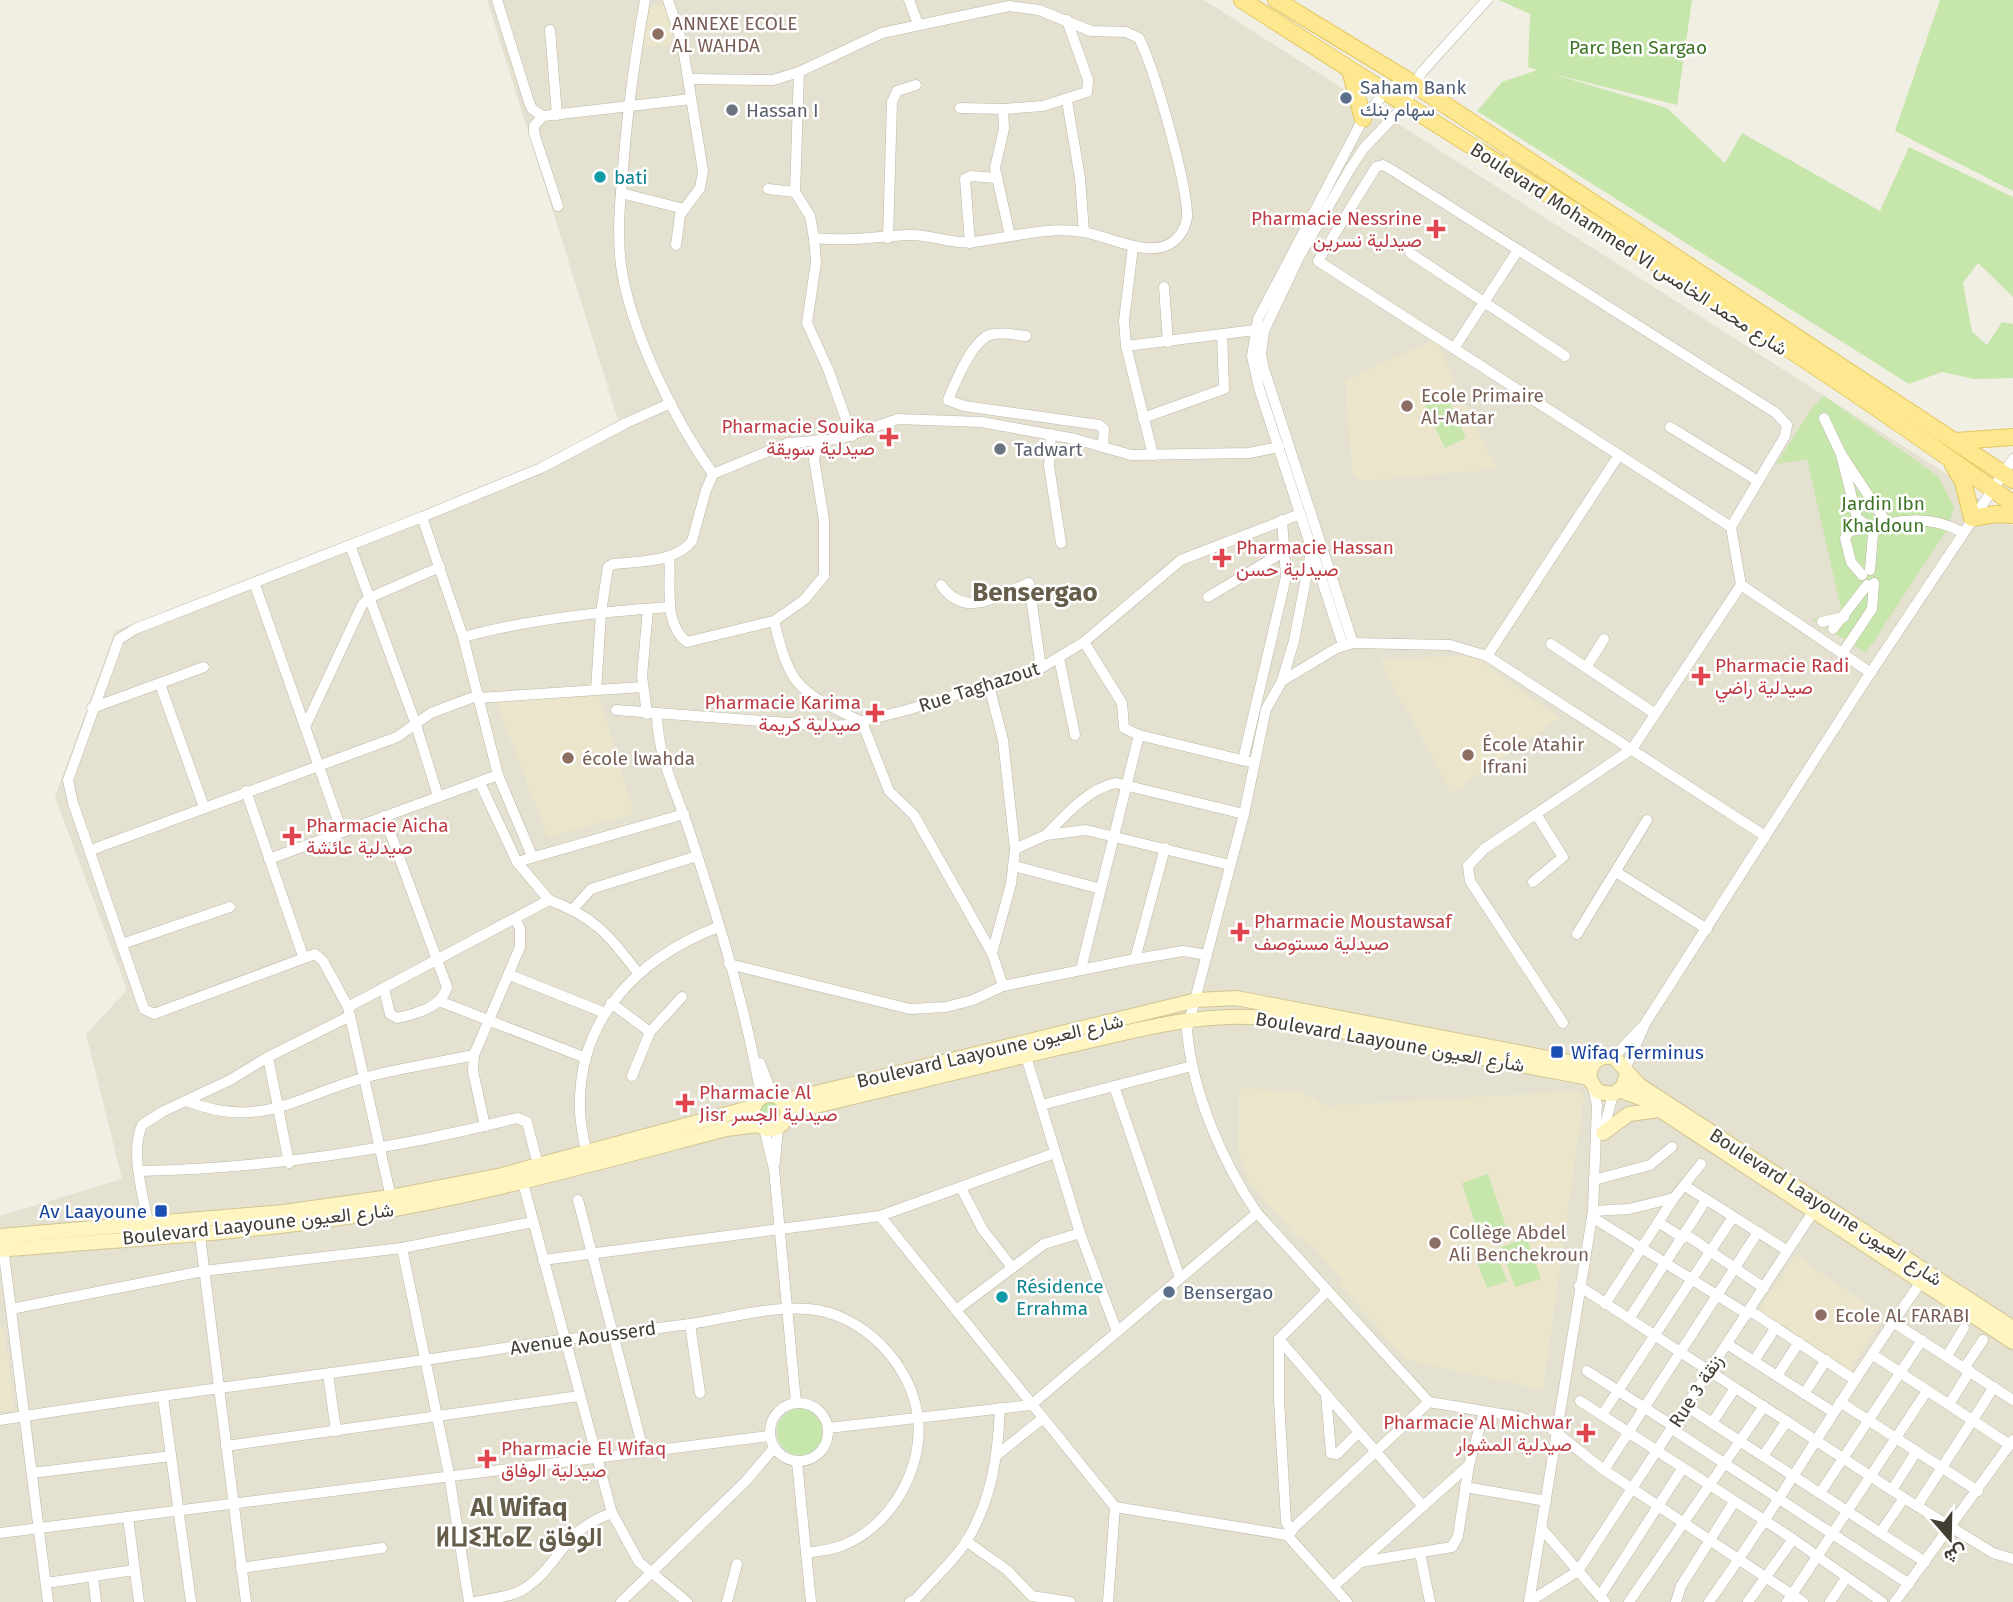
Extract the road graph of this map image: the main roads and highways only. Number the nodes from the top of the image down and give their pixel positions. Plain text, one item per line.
1 (1242, 0) edge
2 (1276, 0) edge
3 (1349, 70) junction
4 (1363, 119) road end
5 (2013, 437) edge
6 (1954, 441) junction
7 (1948, 457) junction
8 (2010, 471) edge
9 (2013, 504) edge
10 (2013, 515) edge

1 - 3 main road, Boulevard Mohammed VI شارع محمد الخامس
2 - 6 main road, Boulevard Mohammed VI شارع محمد الخامس
3 - 4 main road
3 - 7 main road, Boulevard Mohammed VI شارع محمد الخامس
5 - 6 main road
6 - 8 main road, Boulevard Mohammed VI شارع محمد الخامس
7 - 9 main road, Boulevard Mohammed VI شارع محمد الخامس
7 - 10 main road

